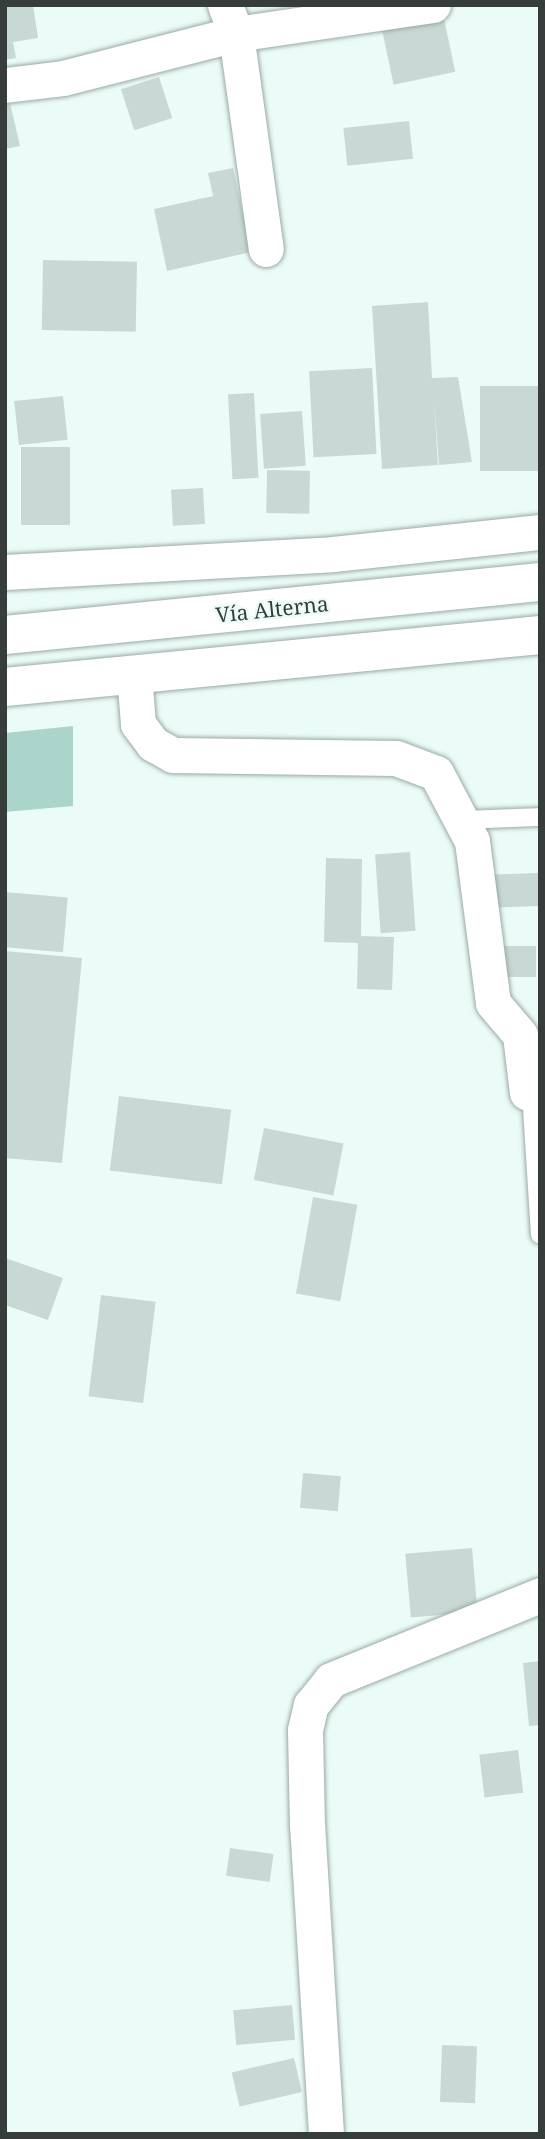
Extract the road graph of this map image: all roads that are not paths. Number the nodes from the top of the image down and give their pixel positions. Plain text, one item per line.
1 (433, 5) edge
2 (230, 20) edge
3 (5, 85) edge
4 (266, 249) dead end
5 (540, 532) edge
6 (5, 572) edge
7 (540, 582) edge
8 (5, 635) edge
9 (540, 635) edge
10 (134, 674) junction
11 (5, 687) edge
12 (540, 817) edge
13 (465, 820) junction
14 (533, 1092) edge
15 (540, 1236) edge
16 (540, 1595) edge
17 (326, 2134) edge

1 - 2 street
2 - 3 street
2 - 4 street
5 - 6 street
7 - 8 highway, Vía Alterna
9 - 10 highway
10 - 11 highway
10 - 13 street
12 - 13 lane
13 - 14 street
14 - 15 lane
16 - 17 street

